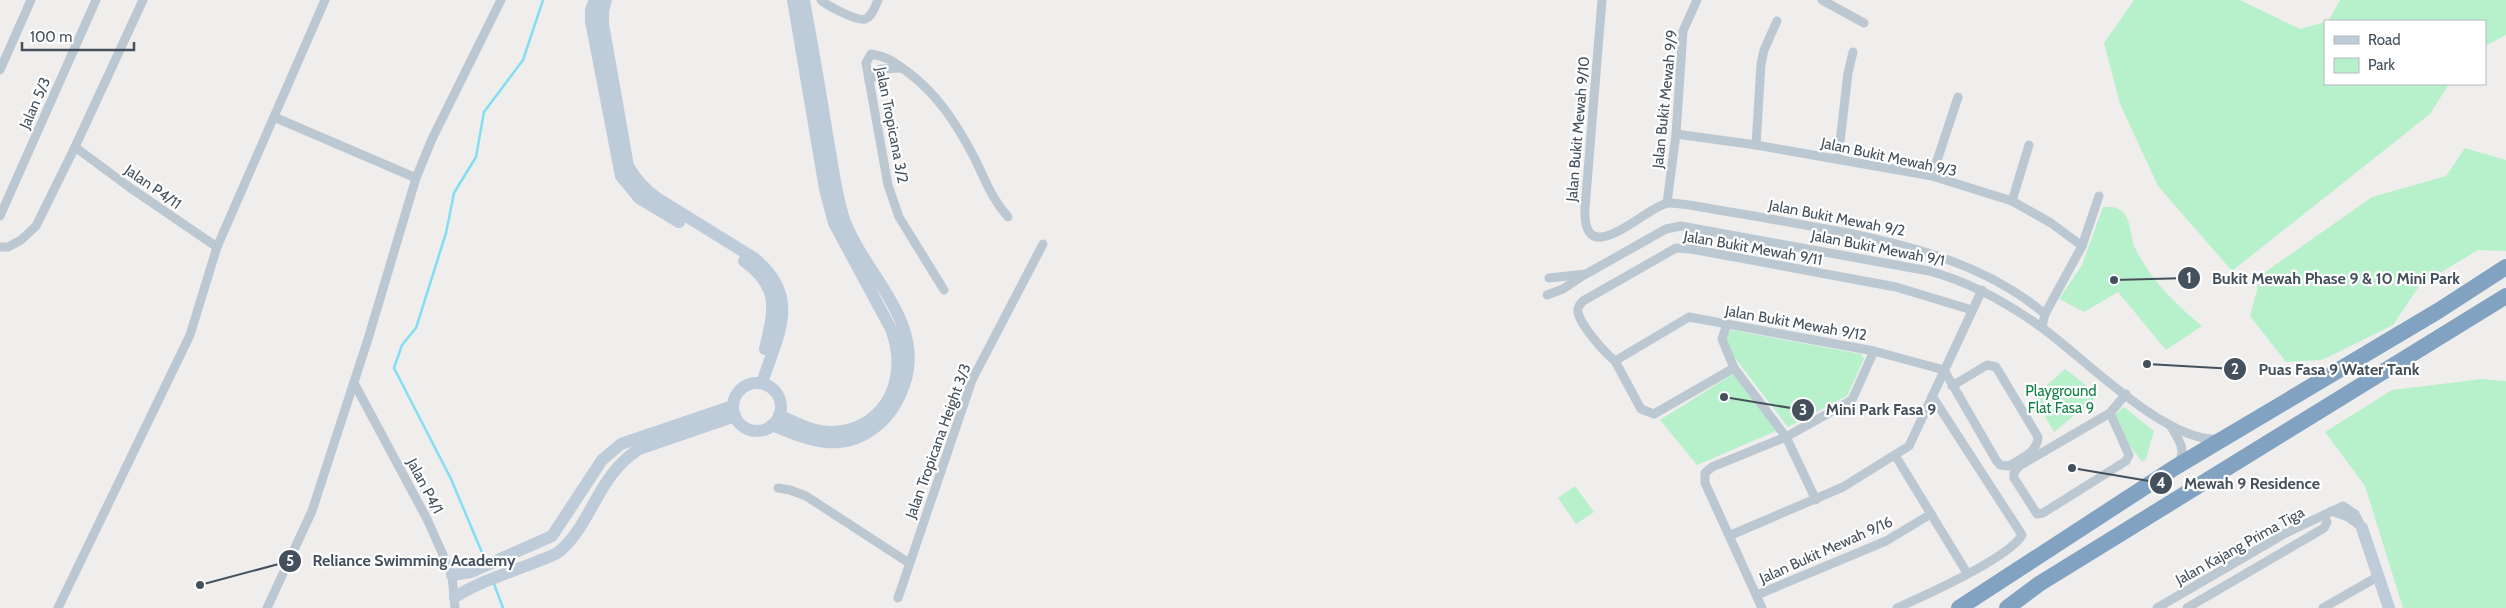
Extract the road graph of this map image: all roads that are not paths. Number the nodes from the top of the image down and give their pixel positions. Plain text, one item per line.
1 (31, 0) edge
2 (96, 0) edge
3 (143, 0) edge
4 (325, 0) edge
5 (501, 0) edge
6 (595, 0) edge
7 (606, 0) edge
8 (793, 0) edge
9 (804, 0) edge
10 (821, 0) edge
11 (878, 0) edge
12 (1602, 0) edge
13 (1697, 0) edge
14 (1827, 1) edge
15 (1777, 21) dead end
16 (1864, 22) dead end
17 (1853, 52) dead end
18 (903, 68) junction
19 (0, 70) edge
20 (869, 81) junction
21 (1958, 97) dead end
22 (274, 117) junction
23 (1676, 134) junction
24 (1756, 145) junction
25 (2029, 145) dead end
26 (75, 147) junction
27 (1838, 159) junction
28 (1932, 176) junction
29 (416, 178) junction
30 (2099, 196) dead end
31 (2012, 201) junction
32 (1667, 203) junction
33 (0, 216) edge
34 (1008, 217) dead end
35 (1043, 244) dead end
36 (2082, 246) junction
37 (0, 247) edge
38 (217, 247) junction
39 (2506, 267) edge
40 (1586, 274) junction
41 (1549, 278) dead end
42 (944, 290) dead end
43 (1982, 290) junction
44 (1547, 295) dead end
45 (2506, 296) edge
46 (1972, 310) junction
47 (2045, 314) junction
48 (1727, 324) junction
49 (2042, 327) junction
50 (1874, 351) junction
51 (1615, 361) junction
52 (1734, 368) junction
53 (1944, 370) junction
54 (354, 383) junction
55 (759, 383) junction
56 (1952, 386) junction
57 (2126, 394) junction
58 (1932, 396) junction
59 (734, 411) junction
60 (2110, 413) junction
61 (775, 420) junction
62 (2170, 425) junction
63 (1786, 436) junction
64 (2222, 439) junction
65 (1895, 455) junction
66 (2174, 468) junction
67 (778, 488) dead end
68 (1816, 500) junction
69 (2327, 513) junction
70 (1931, 514) junction
71 (2362, 528) joint
72 (1731, 535) junction
73 (909, 563) junction
74 (1967, 573) junction
75 (452, 575) junction
76 (2379, 576) junction
77 (474, 578) junction
78 (1757, 595) junction
79 (898, 598) dead end
80 (455, 602) edge
81 (58, 608) edge
82 (267, 608) edge
83 (1762, 608) edge
84 (1897, 608) edge
85 (1959, 608) edge
86 (2007, 608) edge
87 (2157, 608) edge
88 (2188, 608) edge
89 (2323, 608) edge
90 (2389, 608) edge

1 - 19 street
2 - 33 street, Jalan 5/3
3 - 26 street
4 - 22 street
5 - 29 street
6 - 55 street
7 - 55 street
8 - 61 street
9 - 61 street
10 - 11 street
12 - 32 street, Jalan Bukit Mewah 9/10
13 - 23 street, Jalan Bukit Mewah 9/9
14 - 16 street
15 - 24 street
17 - 27 street
18 - 20 street
18 - 20 street, Jalan Tropicana 3/2
18 - 34 street, Jalan Tropicana 3/2
20 - 42 street, Jalan Tropicana 3/2
21 - 28 street
22 - 29 street
22 - 38 street
23 - 24 street, Jalan Bukit Mewah 9/3
23 - 32 street, Jalan Bukit Mewah 9/9
24 - 27 street, Jalan Bukit Mewah 9/3
25 - 31 street
26 - 37 street
26 - 38 street, Jalan P4/11
27 - 28 street, Jalan Bukit Mewah 9/3
28 - 31 street, Jalan Bukit Mewah 9/3
29 - 54 street
30 - 36 street
31 - 36 street, Jalan Bukit Mewah 9/3
32 - 47 street, Jalan Bukit Mewah 9/2
35 - 73 street, Jalan Tropicana Height 3/3
36 - 47 street
38 - 81 street
39 - 64 highway
40 - 41 street, Jalan Bukit Mewah 9/1
40 - 43 street, Jalan Bukit Mewah 9/1
40 - 44 street
43 - 46 street
43 - 49 street, Jalan Bukit Mewah 9/1
45 - 86 highway
46 - 51 street, Jalan Bukit Mewah 9/11
46 - 53 street
47 - 49 street
48 - 50 street, Jalan Bukit Mewah 9/12
48 - 51 street, Jalan Bukit Mewah 9/12
48 - 52 street
49 - 57 street, Jalan Bukit Mewah 9/1
50 - 53 street, Jalan Bukit Mewah 9/12
50 - 63 street
51 - 52 street
52 - 63 street
53 - 56 street
53 - 58 street
54 - 75 street, Jalan P4/1
54 - 82 street
55 - 59 street
55 - 61 street
56 - 56 street
57 - 60 street
57 - 62 street, Jalan Bukit Mewah 9/1
58 - 65 street
58 - 74 street
59 - 61 street
59 - 77 street
59 - 77 street
60 - 60 street
62 - 64 street, Jalan Bukit Mewah 9/1
62 - 66 street
63 - 68 street
63 - 72 street
64 - 66 highway
65 - 68 street
65 - 70 street
66 - 85 highway
67 - 73 street
68 - 72 street
69 - 71 street
69 - 87 street, Jalan Kajang Prima Tiga
69 - 88 street
70 - 74 street
70 - 78 street, Jalan Bukit Mewah 9/16
71 - 76 street
72 - 78 street
73 - 79 street, Jalan Tropicana Height 3/3
74 - 84 street
75 - 77 street
75 - 80 street, Jalan P4/1
76 - 89 street
76 - 90 street
77 - 80 street
78 - 83 street

